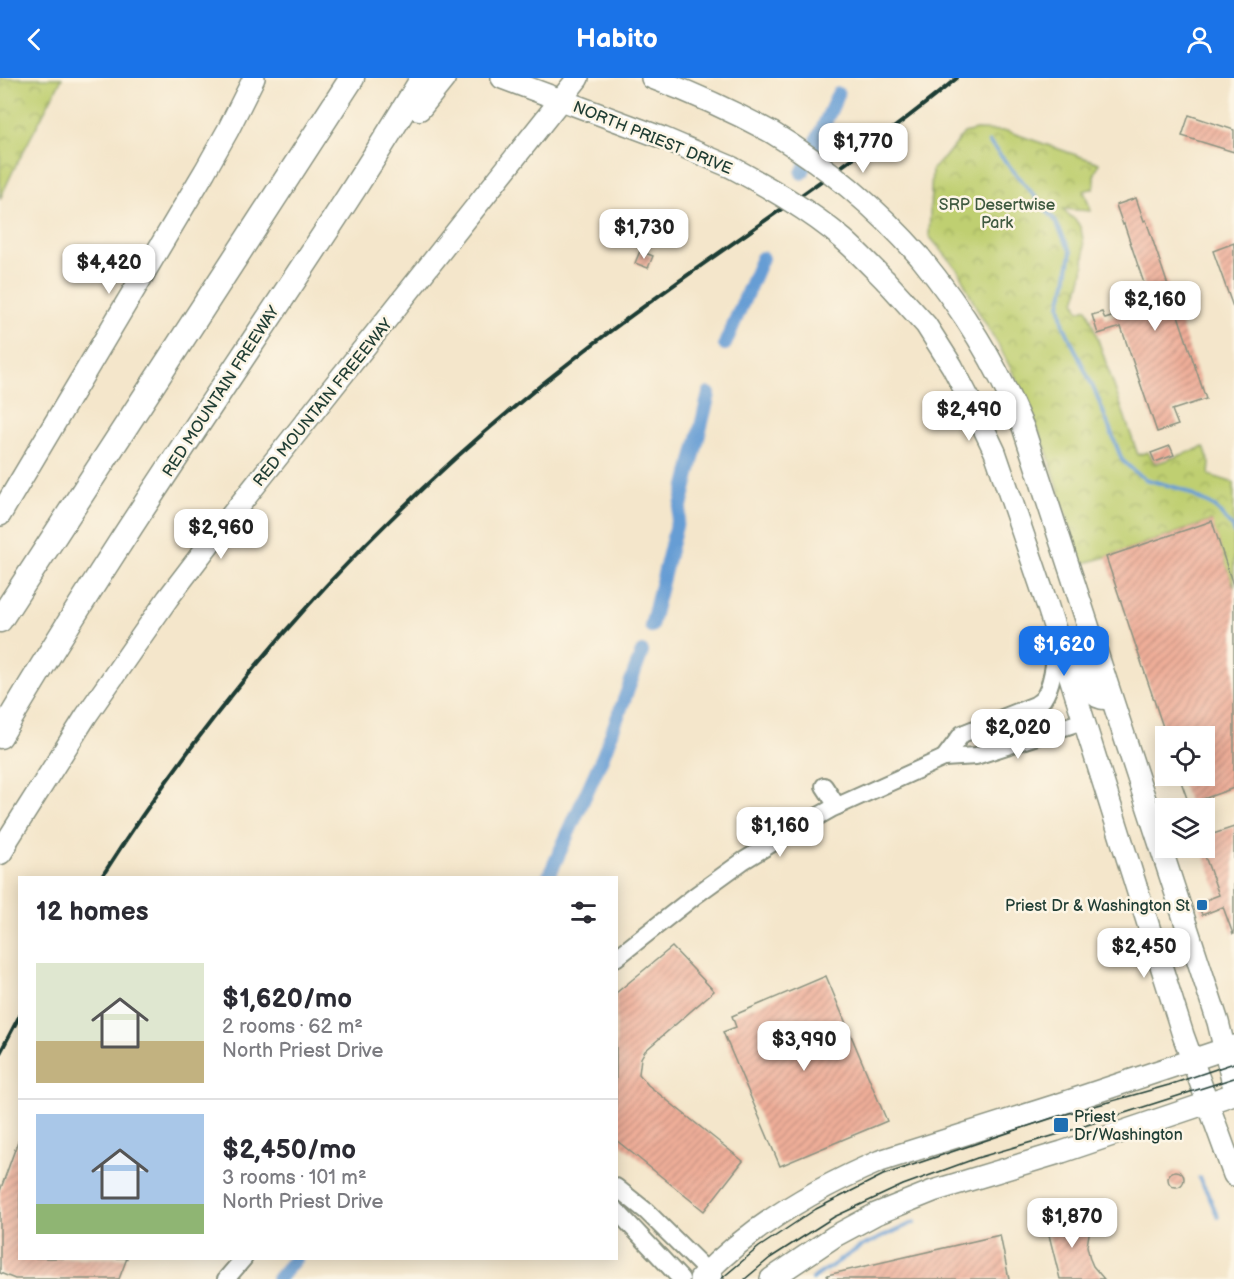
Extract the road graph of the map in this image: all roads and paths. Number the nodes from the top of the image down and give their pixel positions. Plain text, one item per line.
1 (254, 78) edge
2 (350, 78) edge
3 (423, 78) edge
4 (443, 78) edge
5 (502, 78) edge
6 (578, 78) edge
7 (652, 78) edge
8 (561, 100) junction
9 (347, 200) junction
10 (0, 515) edge
11 (1047, 604) junction
12 (0, 620) edge
13 (1057, 638) junction
14 (1111, 698) junction
15 (1083, 721) junction
16 (0, 736) edge
17 (944, 758) junction
18 (824, 786) dead end
19 (837, 806) junction
20 (2, 850) edge
21 (618, 956) edge
22 (1230, 1047) edge
23 (1192, 1060) junction
24 (1234, 1088) edge
25 (1234, 1094) edge
26 (1207, 1104) junction
27 (1234, 1175) edge
28 (618, 1189) edge
29 (618, 1212) edge
30 (242, 1260) edge
31 (707, 1277) edge
32 (226, 1279) edge
33 (681, 1279) edge
34 (771, 1279) edge

1 - 10 main road
2 - 12 highway
3 - 9 highway, RED MOUNTAIN FREEWAY
4 - 9 highway
5 - 8 main road, NORTH PRIEST DRIVE
6 - 8 main road, RED MOUNTAIN FREEEWAY
7 - 14 main road, bridge
8 - 11 main road, NORTH PRIEST DRIVE, bridge
8 - 20 main road, RED MOUNTAIN FREEEWAY
9 - 16 highway, RED MOUNTAIN FREEWAY
11 - 13 main road, NORTH PRIEST DRIVE
11 - 14 main road
13 - 15 main road, NORTH PRIEST DRIVE
13 - 17 street
14 - 22 main road
15 - 17 street
15 - 23 main road, NORTH PRIEST DRIVE
17 - 19 street
18 - 19 street
19 - 21 street
22 - 23 main road
22 - 24 main road
23 - 26 main road, NORTH PRIEST DRIVE
23 - 31 main road
25 - 26 main road
26 - 27 main road, NORTH PRIEST DRIVE
26 - 34 main road
28 - 31 street
29 - 33 street
30 - 32 street

